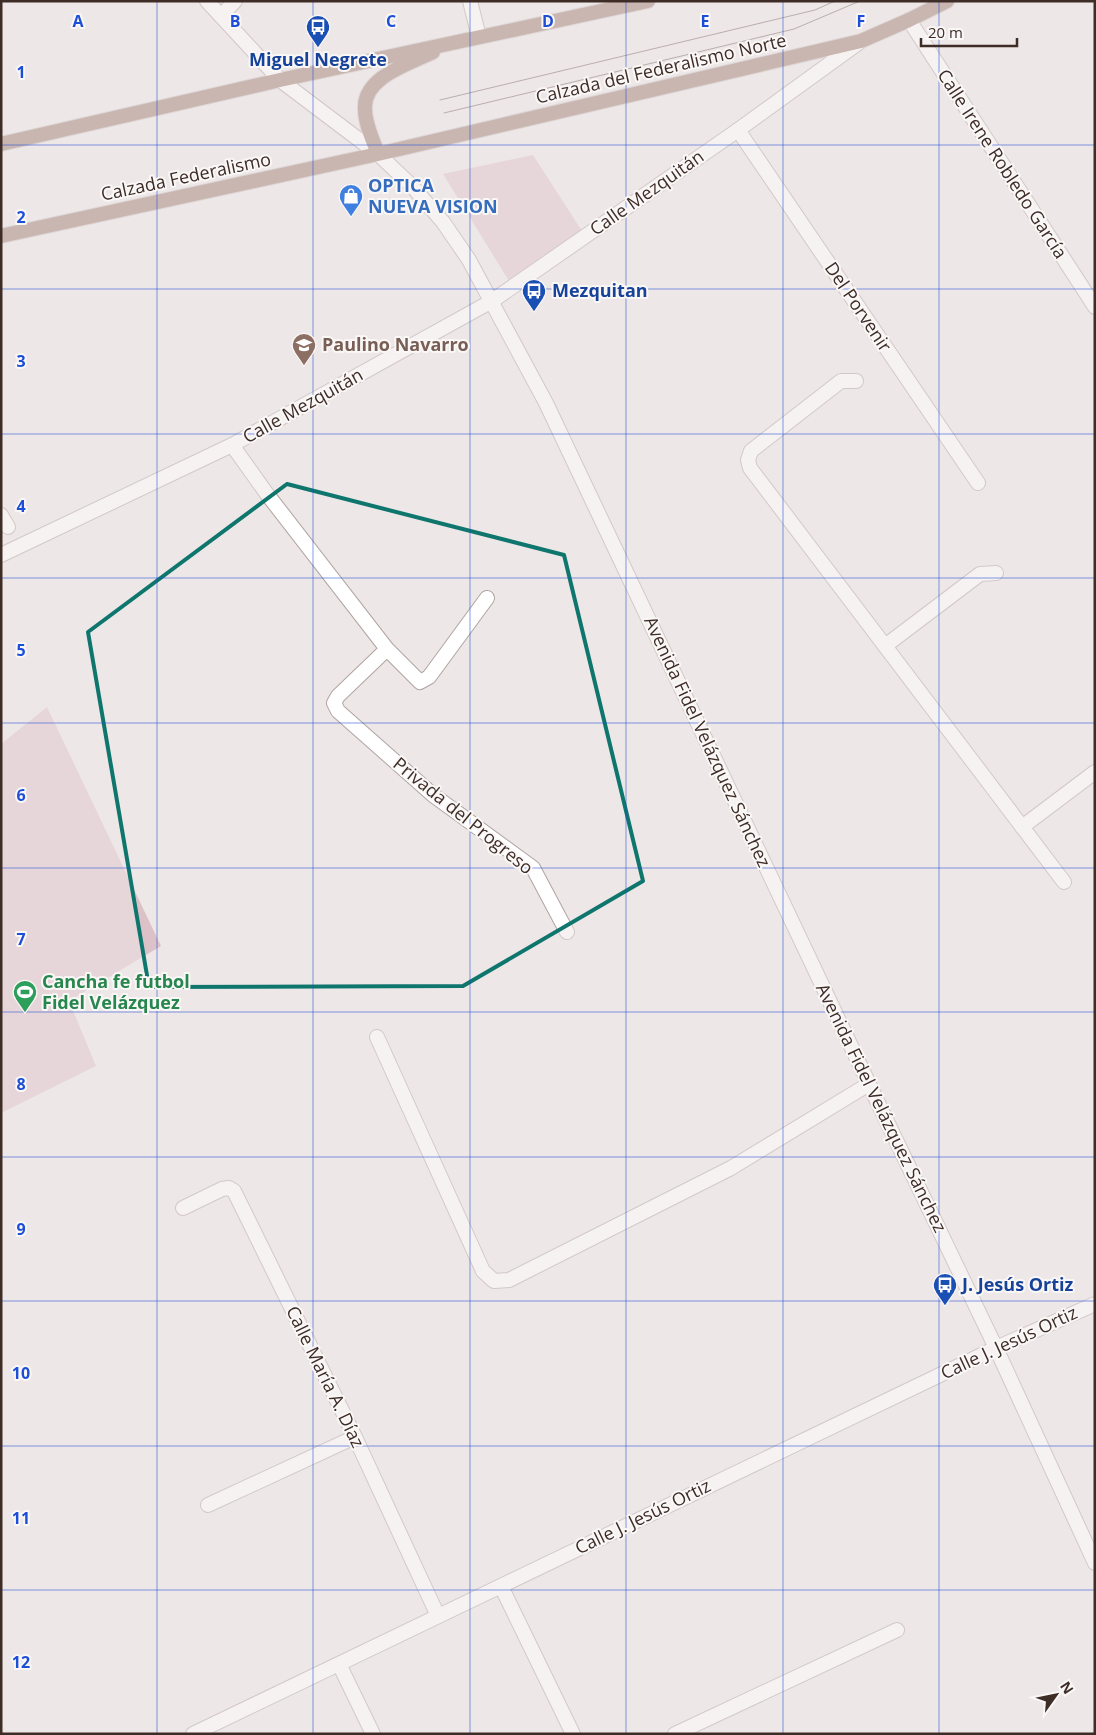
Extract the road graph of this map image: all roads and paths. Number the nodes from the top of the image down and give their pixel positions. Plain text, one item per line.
1 (206, 1) edge
2 (235, 1) edge
3 (470, 1) edge
4 (648, 1) edge
5 (947, 1) edge
6 (221, 16) junction
7 (909, 20) junction
8 (479, 37) junction
9 (861, 41) junction
10 (448, 44) junction
11 (280, 80) junction
12 (738, 130) junction
13 (1, 144) edge
14 (378, 154) junction
15 (1, 236) edge
16 (492, 301) junction
17 (1095, 307) edge
18 (856, 381) dead end
19 (232, 445) junction
20 (978, 483) dead end
21 (1, 515) edge
22 (8, 527) dead end
23 (1, 555) edge
24 (996, 573) dead end
25 (487, 598) dead end
26 (885, 646) junction
27 (387, 649) junction
28 (1095, 772) edge
29 (1022, 827) junction
30 (1064, 882) dead end
31 (567, 932) dead end
32 (377, 1037) dead end
33 (869, 1084) junction
34 (183, 1208) dead end
35 (1095, 1304) edge
36 (996, 1348) junction
37 (355, 1437) junction
38 (208, 1505) dead end
39 (1095, 1563) edge
40 (501, 1586) junction
41 (438, 1616) junction
42 (897, 1630) dead end
43 (339, 1664) junction
44 (193, 1734) edge
45 (372, 1734) edge
46 (573, 1734) edge
47 (675, 1734) edge

1 - 6 street, Avenida Fidel Velázquez Sánchez
2 - 6 street
3 - 8 street
4 - 8 main road
5 - 7 main road, Calzada del Federalismo Norte
6 - 11 street, Avenida Fidel Velázquez Sánchez
7 - 9 main road, Calzada del Federalismo Norte
7 - 17 street, Calle Irene Robledo García
8 - 10 main road
9 - 12 street, Calle Mezquitán
9 - 14 main road, Calzada del Federalismo Norte
10 - 11 main road
10 - 14 main road
11 - 13 main road
11 - 14 street, Avenida Fidel Velázquez Sánchez
12 - 16 street, Calle Mezquitán
12 - 20 street, Del Porvenir
14 - 15 main road, Calzada Federalismo
14 - 16 street, Avenida Fidel Velázquez Sánchez
16 - 19 street, Calle Mezquitán
16 - 33 street, Avenida Fidel Velázquez Sánchez
18 - 26 street
19 - 23 street, Calle Mezquitán
19 - 27 street
21 - 22 street
24 - 26 street
25 - 27 street
26 - 29 street
27 - 31 street, Privada del Progreso
28 - 29 street
29 - 30 street
32 - 33 street
33 - 36 street, Avenida Fidel Velázquez Sánchez
34 - 37 street, Calle María A. Díaz
35 - 36 street, Calle J. Jesús Ortiz
36 - 39 street, Avenida Fidel Velázquez Sánchez
36 - 40 street, Calle J. Jesús Ortiz
37 - 38 street
37 - 41 street, Calle María A. Díaz
40 - 41 street, Calle J. Jesús Ortiz
40 - 46 street
41 - 43 street, Calle J. Jesús Ortiz
42 - 47 street
43 - 44 street, Calle J. Jesús Ortiz
43 - 45 street

